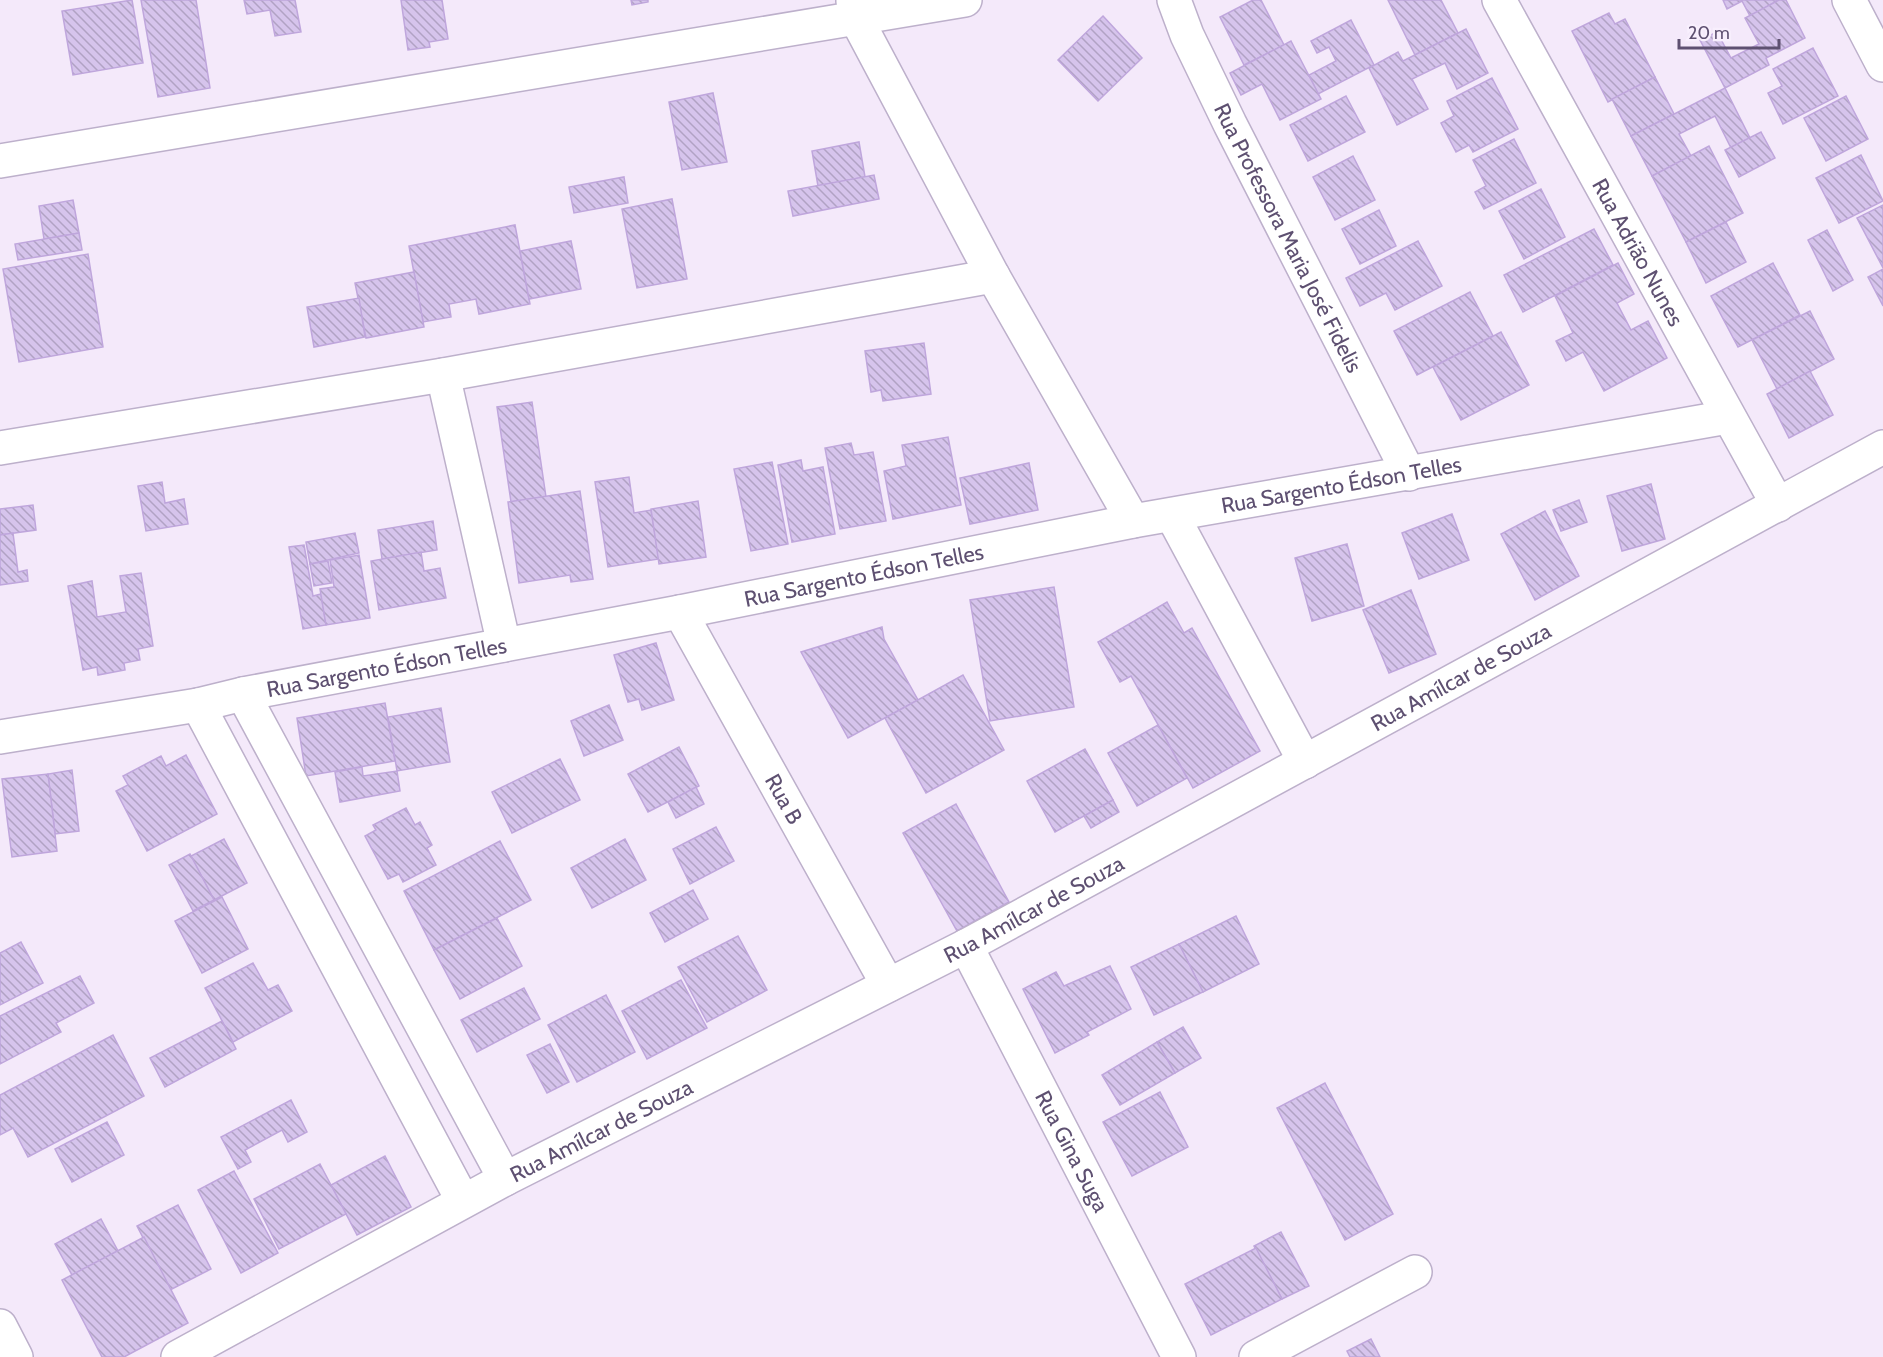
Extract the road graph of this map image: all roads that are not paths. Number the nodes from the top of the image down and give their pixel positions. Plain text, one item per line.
1 (965, 0) edge
2 (1174, 0) edge
3 (1499, 0) edge
4 (1849, 0) edge
5 (855, 10) edge
6 (1883, 66) edge
7 (0, 161) edge
8 (993, 276) junction
9 (443, 375) junction
10 (1728, 417) junction
11 (1883, 447) edge
12 (0, 448) edge
13 (1410, 474) junction
14 (1778, 505) junction
15 (1172, 515) junction
16 (1133, 521) junction
17 (680, 612) junction
18 (504, 645) junction
19 (243, 694) junction
20 (198, 705) junction
21 (0, 737) edge
22 (1305, 762) junction
23 (966, 946) junction
24 (391, 972) junction
25 (888, 985) junction
26 (352, 994) junction
27 (505, 1179) junction
28 (463, 1201) junction
29 (1415, 1272) dead end
30 (0, 1326) edge
31 (16, 1357) edge
32 (178, 1357) edge
33 (1179, 1357) edge
34 (1256, 1357) edge

1 - 5 street
2 - 13 street, Rua Professora Maria José Fidelis
3 - 10 street, Rua Adrião Nunes
4 - 6 street
5 - 7 street
5 - 8 street
8 - 9 street
8 - 16 street
9 - 12 street
9 - 18 street
10 - 13 street, Rua Sargento Édson Telles
10 - 14 street, Rua Adrião Nunes
11 - 14 street, Rua Amílcar de Souza
13 - 15 street, Rua Sargento Édson Telles
14 - 22 street, Rua Amílcar de Souza
15 - 16 street, Rua Sargento Édson Telles
15 - 22 street
16 - 17 street, Rua Sargento Édson Telles
17 - 18 street, Rua Sargento Édson Telles
17 - 25 street, Rua B
18 - 19 street, Rua Sargento Édson Telles
19 - 20 street, Rua Sargento Édson Telles
19 - 24 street
20 - 21 street, Rua Sargento Édson Telles
20 - 26 street
22 - 23 street, Rua Amílcar de Souza
23 - 25 street, Rua Amílcar de Souza
23 - 33 street, Rua Gina Suga
24 - 26 street
24 - 27 street
25 - 27 street, Rua Amílcar de Souza
26 - 28 street
27 - 28 street, Rua Amílcar de Souza
28 - 32 street, Rua Amílcar de Souza
29 - 34 street
30 - 31 street

